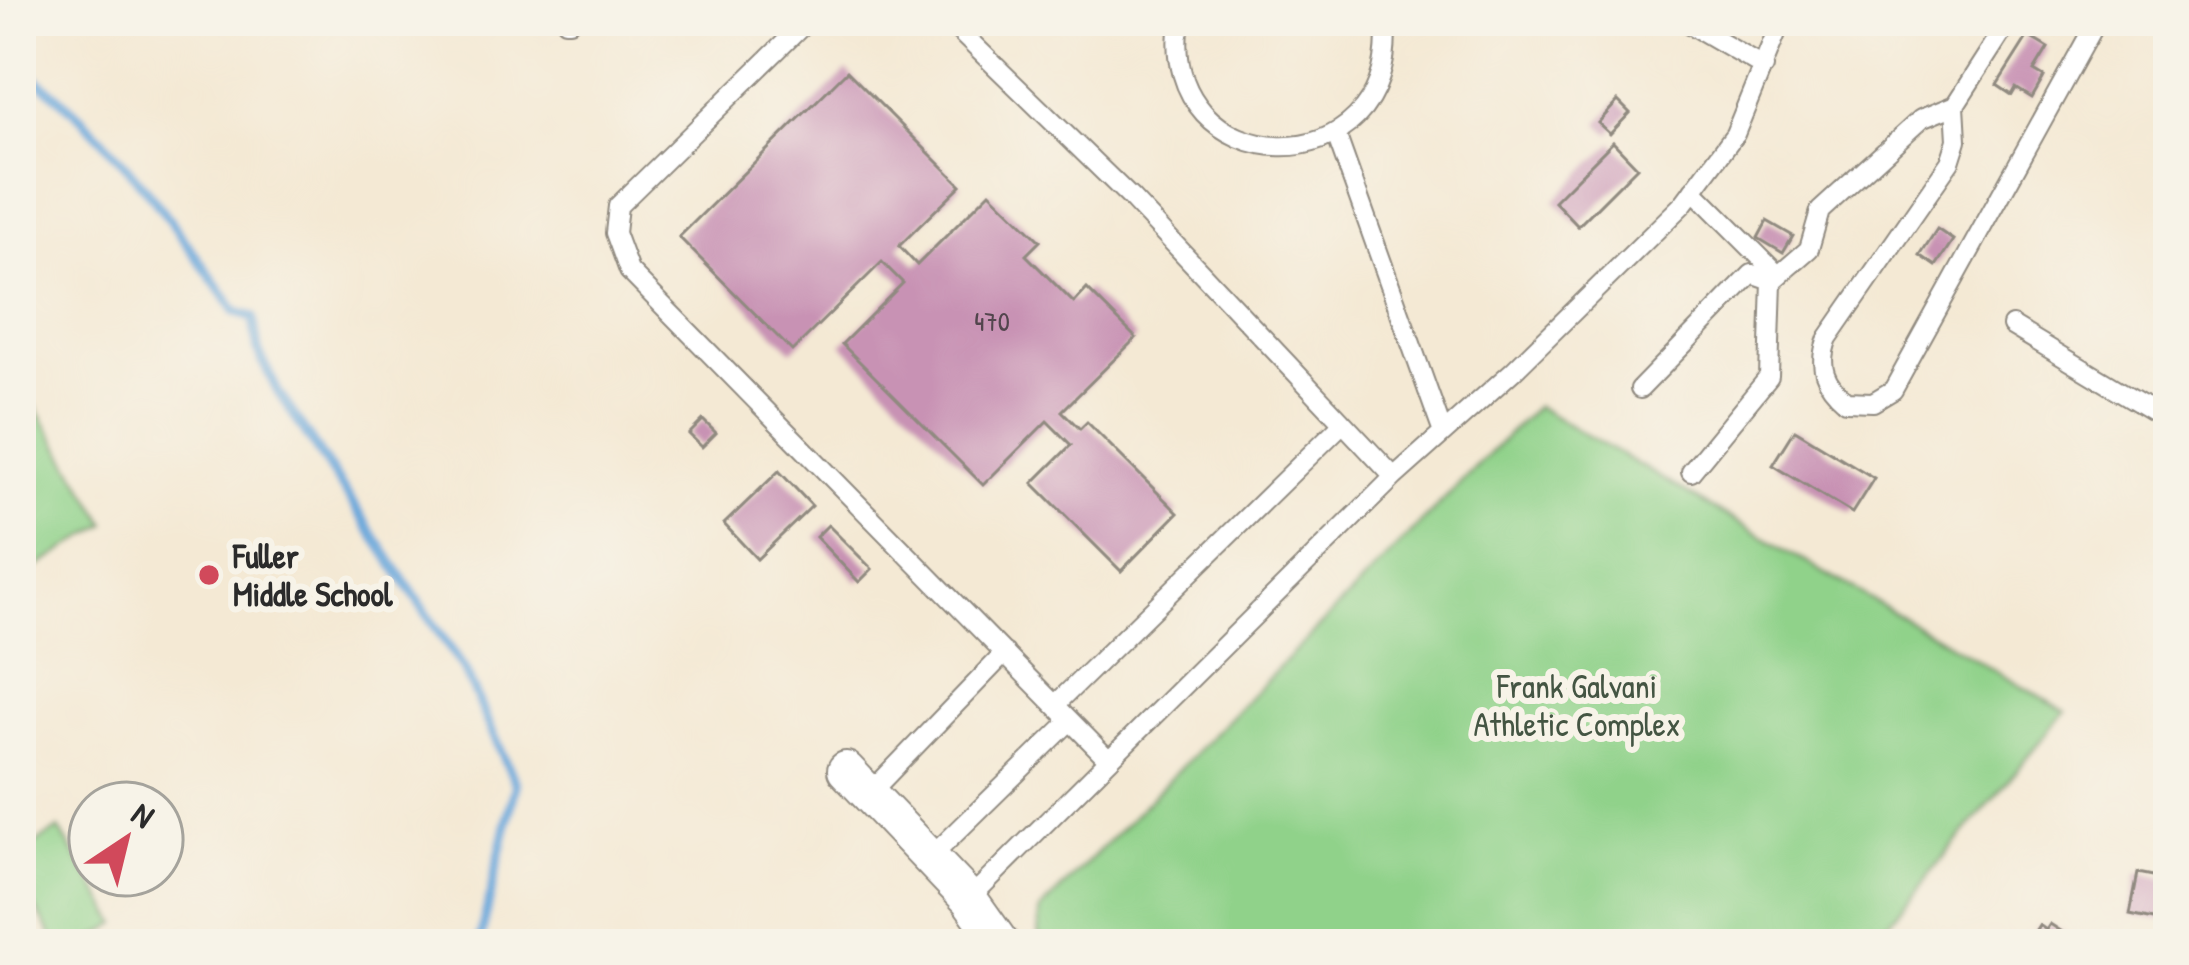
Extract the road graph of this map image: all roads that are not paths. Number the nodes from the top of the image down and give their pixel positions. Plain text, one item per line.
1 (807, 21) edge
2 (949, 21) edge
3 (1180, 21) edge
4 (1385, 21) edge
5 (1684, 21) edge
6 (1781, 21) edge
7 (2009, 21) edge
8 (2097, 21) edge
9 (1764, 68) junction
10 (1955, 105) junction
11 (1336, 134) junction
12 (1693, 190) junction
13 (1775, 278) junction
14 (2012, 326) dead end
15 (1640, 389) dead end
16 (2168, 420) edge
17 (1343, 423) junction
18 (1443, 433) junction
19 (1691, 472) dead end
20 (1394, 477) junction
21 (1004, 653) junction
22 (1055, 705) junction
23 (1070, 721) junction
24 (1108, 759) junction
25 (857, 782) joint
26 (930, 858) junction
27 (969, 899) junction
28 (1001, 944) edge

1 - 21 lane
2 - 17 lane
3 - 11 lane
4 - 11 lane
5 - 9 lane
6 - 9 lane
7 - 10 lane
8 - 10 lane
9 - 12 lane
10 - 13 lane
11 - 18 lane
12 - 13 lane
12 - 18 lane
13 - 15 lane
13 - 19 lane
14 - 16 lane
17 - 20 lane
17 - 22 lane
18 - 20 lane
20 - 24 lane
21 - 22 lane
21 - 25 lane
22 - 23 lane
23 - 24 lane
23 - 26 lane
24 - 27 lane
25 - 26 street
26 - 27 street
27 - 28 street

